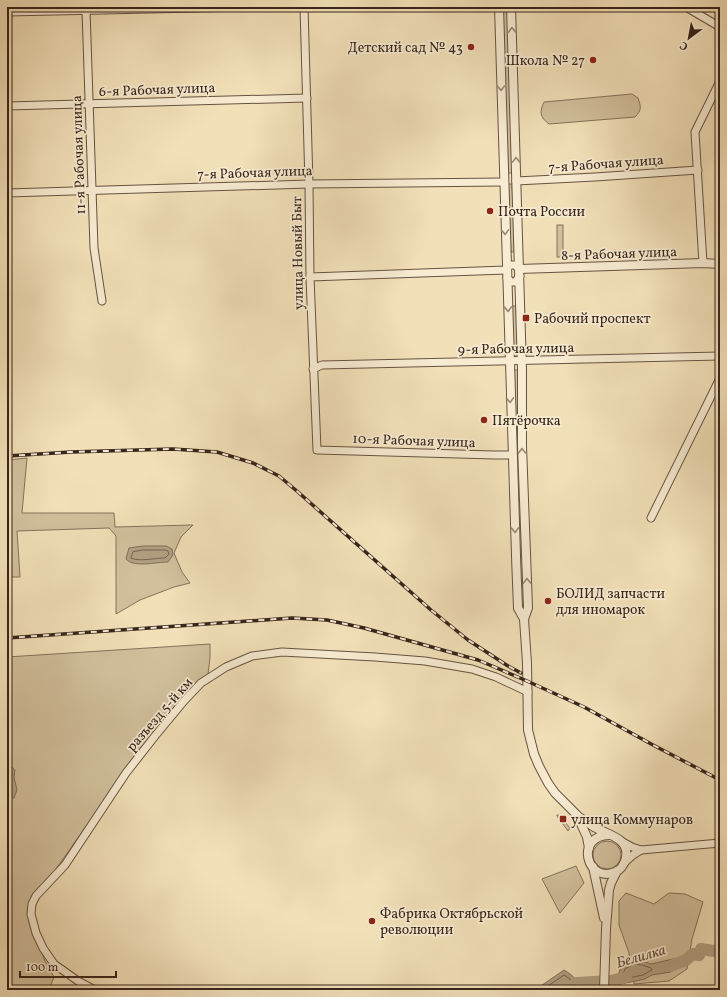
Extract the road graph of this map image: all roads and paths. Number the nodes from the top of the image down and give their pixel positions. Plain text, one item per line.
1 (245, 7) edge
2 (304, 7) edge
3 (499, 7) edge
4 (511, 7) edge
5 (686, 7) edge
6 (85, 8) edge
7 (7, 12) edge
8 (720, 27) edge
9 (720, 81) edge
10 (307, 98) junction
11 (89, 104) junction
12 (7, 106) edge
13 (698, 170) junction
14 (516, 181) junction
15 (503, 182) junction
16 (309, 184) junction
17 (92, 190) junction
18 (7, 193) edge
19 (703, 263) junction
20 (720, 264) edge
21 (519, 273) junction
22 (506, 274) junction
23 (310, 277) junction
24 (102, 301) dead end
25 (720, 356) edge
26 (522, 360) junction
27 (509, 361) junction
28 (313, 369) junction
29 (720, 378) edge
30 (317, 450) joint
31 (512, 455) junction
32 (651, 518) dead end
33 (524, 619) junction
34 (528, 692) junction
35 (577, 815) junction
36 (609, 835) junction
37 (621, 841) junction
38 (720, 843) edge
39 (589, 848) junction
40 (641, 850) junction
41 (625, 862) junction
42 (593, 867) junction
43 (617, 871) junction
44 (606, 929) junction
45 (95, 990) edge
46 (604, 990) edge

1 - 6 street
2 - 10 street, улица Новый Быт
3 -> 15 street
14 -> 4 street
5 - 8 street
6 - 7 street
6 - 11 street, 11-я Рабочая улица
9 - 13 street
10 - 11 street, 6-я Рабочая улица
10 - 16 street, улица Новый Быт
11 - 12 street, 6-я Рабочая улица
11 - 17 street, 11-я Рабочая улица
13 - 14 street, 7-я Рабочая улица
13 - 19 street
14 - 21 street
15 - 16 street, 7-я Рабочая улица
15 -> 22 street
16 - 17 street, 7-я Рабочая улица
16 - 23 street, улица Новый Быт
17 - 18 street, 7-я Рабочая улица
17 - 24 street, 11-я Рабочая улица
19 - 20 street, 8-я Рабочая улица
19 - 21 street, 8-я Рабочая улица
21 - 22 street
21 - 22 street
21 - 26 street
22 - 23 street
22 -> 27 street
23 - 28 street, улица Новый Быт
25 - 26 street, 9-я Рабочая улица
26 - 27 street, 9-я Рабочая улица
33 -> 26 street
27 - 28 street, 9-я Рабочая улица
27 -> 31 street
28 - 30 street, улица Новый Быт
29 - 32 street
30 - 31 street, 10-я Рабочая улица
31 -> 33 street
33 - 34 street
34 - 35 street
34 - 45 street, разъезд 5-й км
35 - 36 street
35 - 39 street
36 - 37 street
36 - 39 street
37 - 40 street
37 - 41 street
38 - 40 street
39 - 42 street
40 - 41 street
41 - 43 street
42 - 43 street
42 - 44 street
43 - 44 street
44 - 46 street

